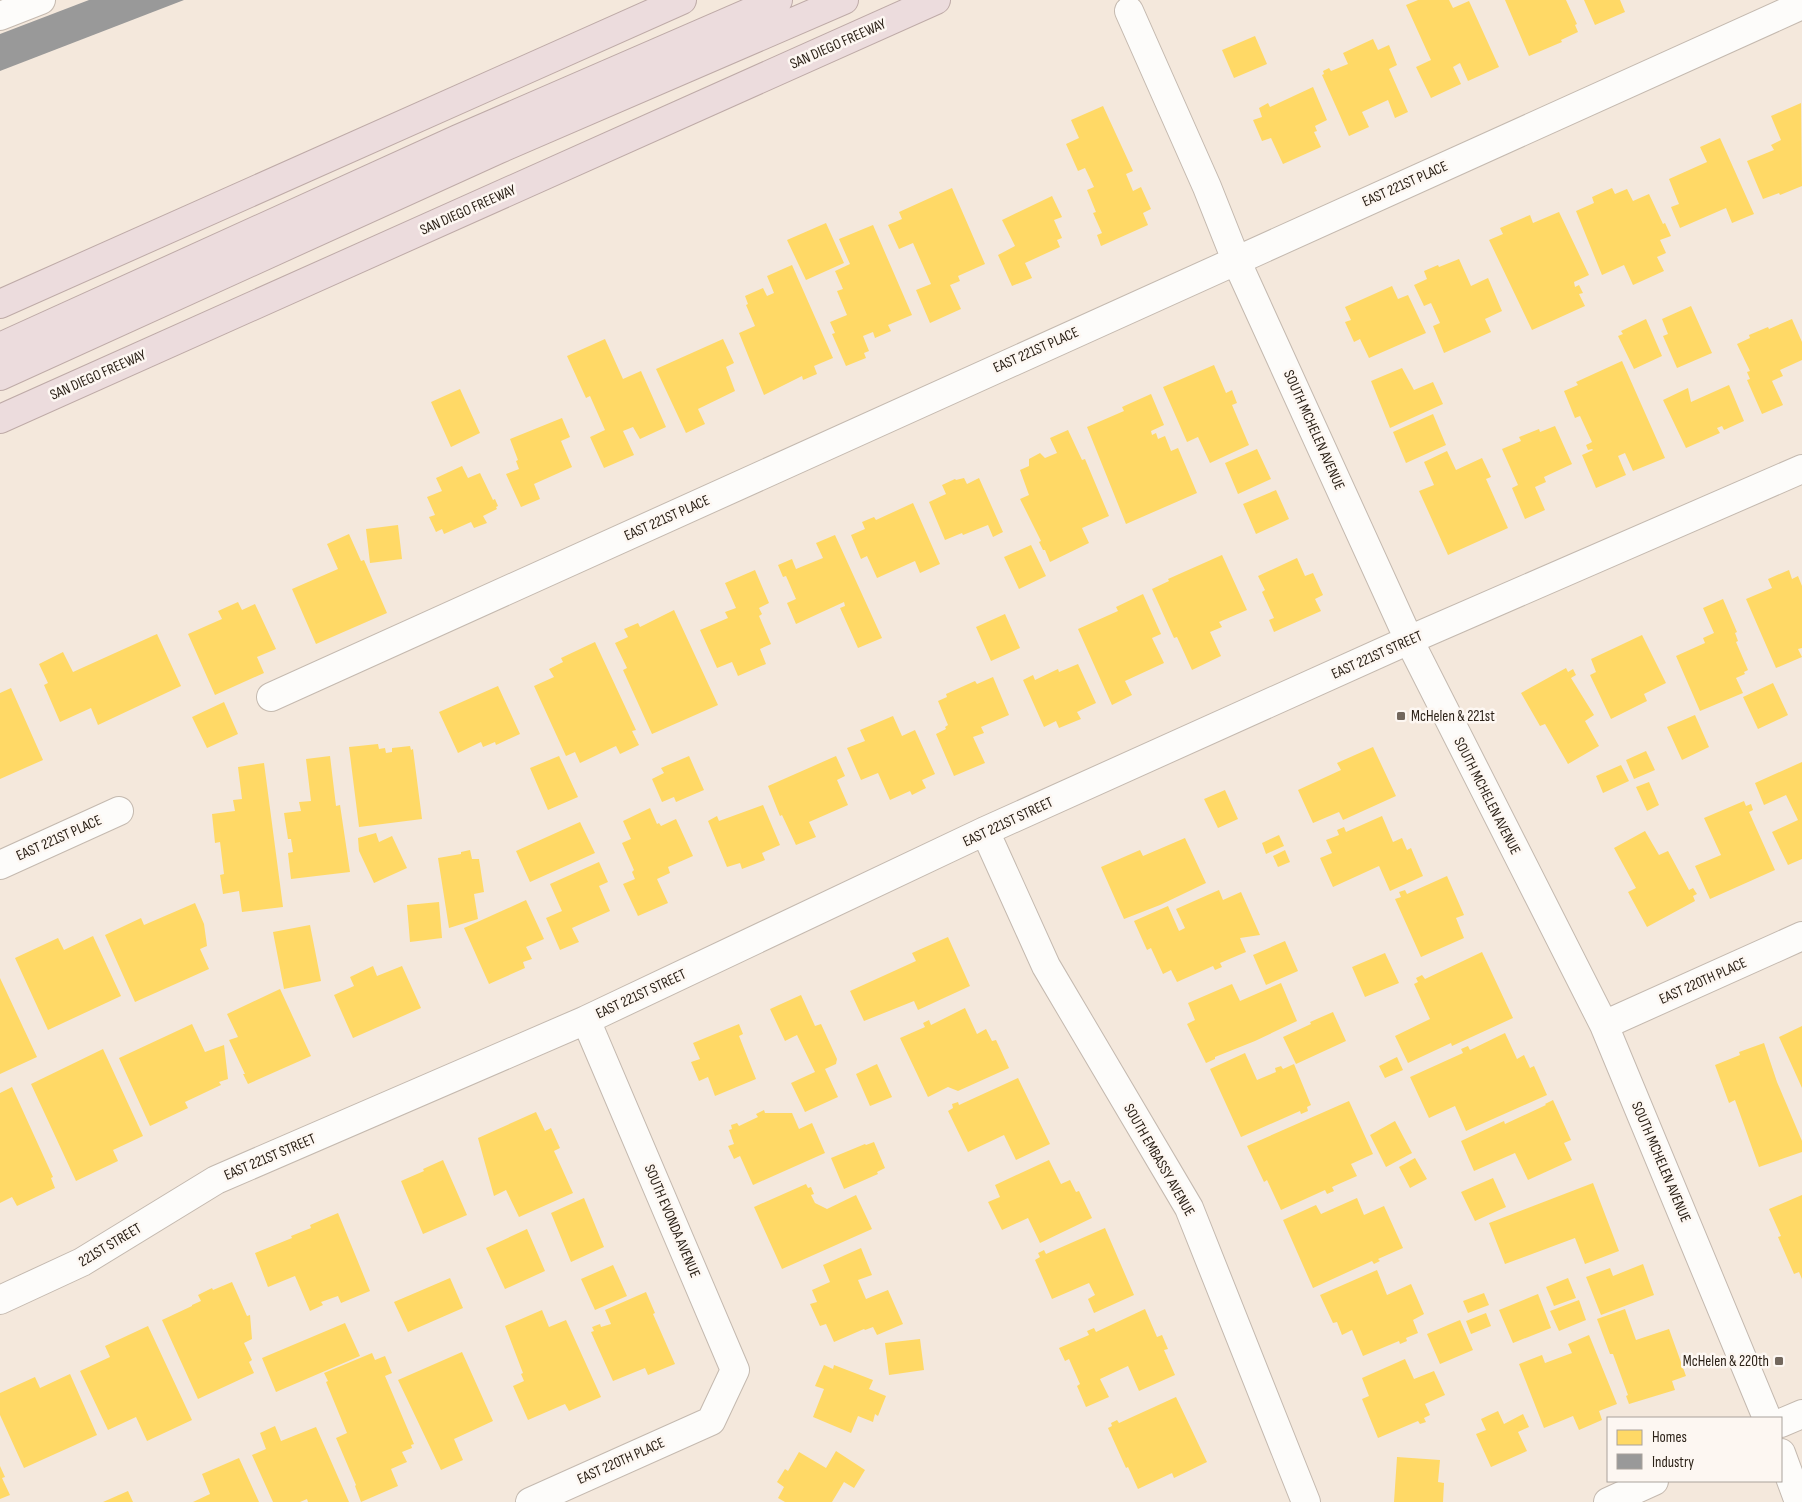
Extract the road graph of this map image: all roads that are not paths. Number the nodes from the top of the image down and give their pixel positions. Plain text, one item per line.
1 (41, 0) edge
2 (682, 0) edge
3 (778, 0) edge
4 (844, 0) edge
5 (936, 0) edge
6 (1802, 5) edge
7 (1129, 11) dead end
8 (0, 16) edge
9 (1236, 260) junction
10 (0, 304) edge
11 (0, 347) edge
12 (0, 376) edge
13 (0, 419) edge
14 (1802, 469) edge
15 (1409, 640) junction
16 (271, 698) dead end
17 (119, 812) dead end
18 (986, 831) junction
19 (0, 865) edge
20 (1802, 936) edge
21 (586, 1020) junction
22 (1604, 1025) junction
23 (216, 1180) joint
24 (0, 1300) edge
25 (1802, 1414) edge
26 (1768, 1417) edge
27 (711, 1421) joint
28 (1782, 1423) edge
29 (1782, 1456) edge
30 (1652, 1482) edge
31 (530, 1502) edge
32 (1306, 1502) edge
33 (1608, 1502) edge
34 (1799, 1502) edge

1 - 8 street
2 - 10 highway
3 - 11 highway
4 - 12 highway
5 - 13 highway, SAN DIEGO FREEWAY
6 - 9 street, EAST 221ST PLACE
7 - 9 street, SOUTH MCHELEN AVENUE
9 - 15 street, SOUTH MCHELEN AVENUE
9 - 16 street, EAST 221ST PLACE
14 - 15 street, EAST 221ST STREET
15 - 18 street, EAST 221ST STREET
15 - 22 street, SOUTH MCHELEN AVENUE
17 - 19 street, EAST 221ST PLACE
18 - 21 street, EAST 221ST STREET
18 - 32 street, SOUTH EMBASSY AVENUE
20 - 22 street, EAST 220TH PLACE
21 - 23 street, EAST 221ST STREET
21 - 27 street, SOUTH EVONDA AVENUE
22 - 26 street, SOUTH MCHELEN AVENUE
23 - 24 street, 221ST STREET
25 - 28 street
27 - 31 street, EAST 220TH PLACE
29 - 34 street
30 - 33 street

